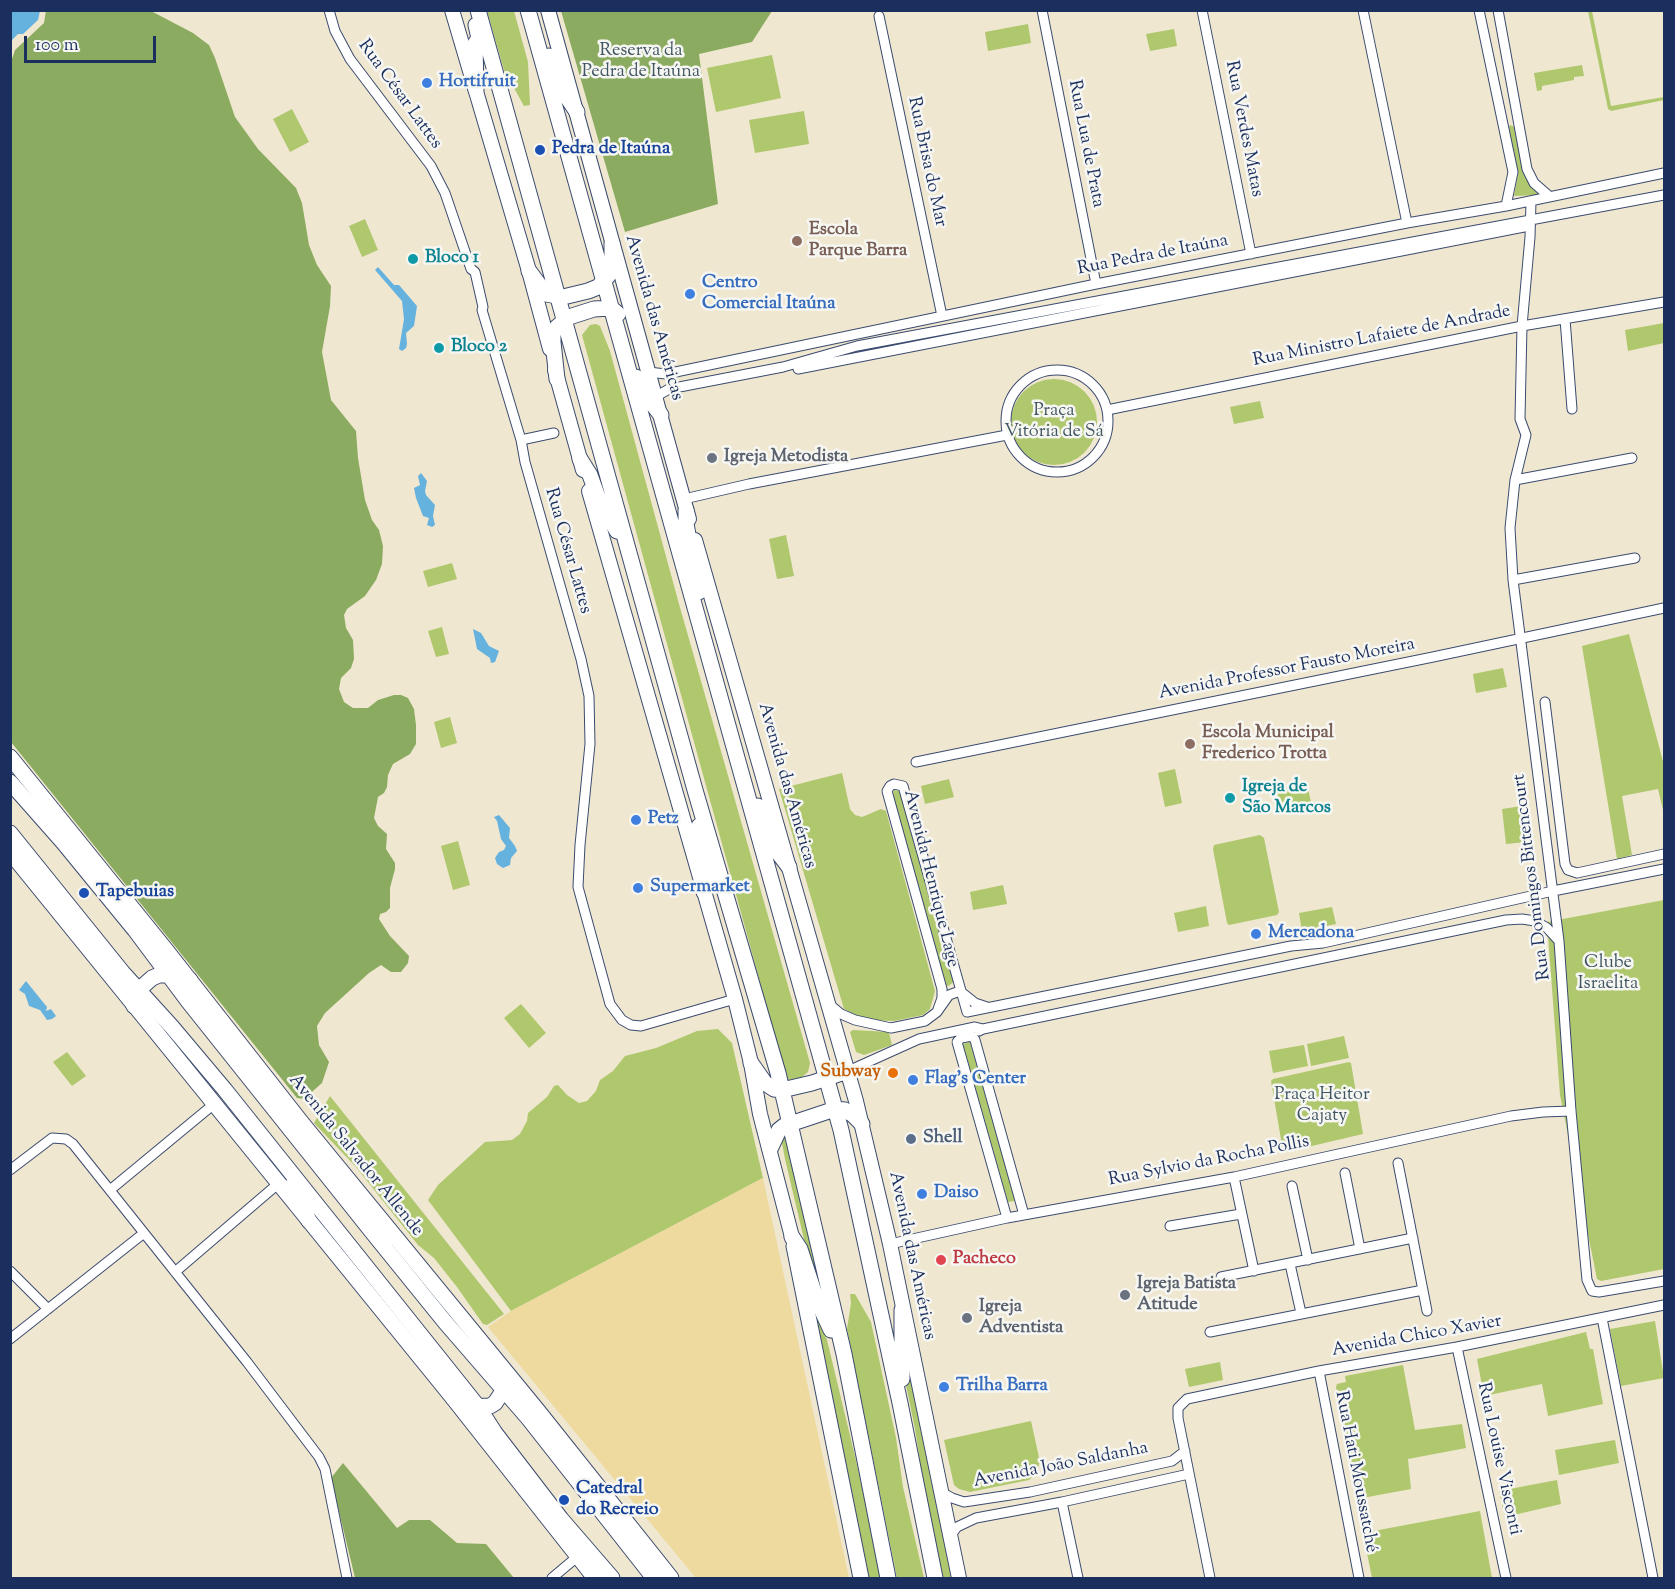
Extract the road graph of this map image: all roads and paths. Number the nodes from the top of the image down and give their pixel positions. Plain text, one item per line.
1 (330, 10) edge
2 (452, 10) edge
3 (472, 10) edge
4 (478, 10) edge
5 (528, 10) edge
6 (534, 10) edge
7 (548, 10) edge
8 (1042, 10) edge
9 (1202, 10) edge
10 (1363, 10) edge
11 (1479, 10) edge
12 (1498, 10) edge
13 (879, 16) dead end
14 (476, 90) junction
15 (577, 112) junction
16 (1665, 173) edge
17 (1665, 195) edge
18 (1550, 197) junction
19 (1665, 200) edge
20 (1531, 201) junction
21 (1506, 206) junction
22 (1407, 223) junction
23 (1530, 223) junction
24 (612, 243) junction
25 (1251, 254) junction
26 (529, 271) junction
27 (603, 282) junction
28 (1096, 284) junction
29 (557, 296) junction
30 (1665, 303) edge
31 (611, 308) junction
32 (942, 316) junction
33 (1565, 319) junction
34 (563, 321) junction
35 (1522, 326) junction
36 (779, 350) junction
37 (756, 355) junction
38 (783, 367) junction
39 (648, 372) junction
40 (759, 372) junction
41 (557, 379) junction
42 (656, 397) junction
43 (1572, 409) dead end
44 (1107, 410) junction
45 (661, 415) junction
46 (554, 433) dead end
47 (1007, 435) junction
48 (521, 440) junction
49 (1632, 458) dead end
50 (580, 459) junction
51 (1515, 480) junction
52 (685, 504) junction
53 (630, 555) junction
54 (1635, 558) dead end
55 (1513, 580) junction
56 (1665, 608) edge
57 (1521, 639) junction
58 (707, 651) junction
59 (1545, 702) dead end
60 (10, 757) edge
61 (915, 762) dead end
62 (742, 774) junction
63 (10, 782) edge
64 (695, 790) junction
65 (10, 833) edge
66 (10, 852) edge
67 (1663, 855) edge
68 (789, 867) junction
69 (1663, 870) edge
70 (1553, 891) junction
71 (704, 892) junction
72 (1559, 940) junction
73 (168, 975) junction
74 (190, 980) junction
75 (960, 990) junction
76 (137, 999) junction
77 (735, 999) junction
78 (830, 1005) junction
79 (989, 1007) junction
80 (937, 1012) junction
81 (891, 1028) junction
82 (983, 1029) junction
83 (972, 1036) junction
84 (897, 1048) junction
85 (751, 1063) junction
86 (848, 1071) junction
87 (827, 1078) junction
88 (225, 1090) junction
89 (782, 1090) junction
90 (214, 1104) junction
91 (836, 1109) junction
92 (1571, 1111) junction
93 (790, 1123) junction
94 (862, 1124) junction
95 (770, 1149) junction
96 (1398, 1163) dead end
97 (10, 1170) edge
98 (1345, 1173) dead end
99 (1234, 1177) junction
100 (279, 1183) junction
101 (1292, 1186) dead end
102 (110, 1190) junction
103 (1241, 1214) junction
104 (376, 1215) junction
105 (1024, 1215) junction
106 (1007, 1218) junction
107 (309, 1221) junction
108 (1170, 1226) dead end
109 (144, 1233) junction
110 (792, 1237) junction
111 (1413, 1238) junction
112 (890, 1244) junction
113 (1360, 1249) junction
114 (1308, 1260) junction
115 (1290, 1264) junction
116 (10, 1271) edge
117 (1254, 1271) junction
118 (175, 1272) junction
119 (1221, 1277) dead end
120 (1665, 1281) edge
121 (1423, 1290) junction
122 (1665, 1305) edge
123 (48, 1309) junction
124 (902, 1310) junction
125 (1427, 1311) dead end
126 (1301, 1313) junction
127 (1602, 1318) junction
128 (445, 1322) junction
129 (1210, 1332) dead end
130 (10, 1339) edge
131 (1457, 1347) junction
132 (844, 1354) junction
133 (1319, 1371) junction
134 (505, 1372) junction
135 (503, 1391) junction
136 (453, 1398) junction
137 (900, 1403) junction
138 (479, 1408) junction
139 (1185, 1451) junction
140 (1189, 1474) junction
141 (943, 1492) junction
142 (1030, 1492) junction
143 (1062, 1502) junction
144 (1033, 1507) junction
145 (951, 1535) junction
146 (577, 1557) junction
147 (347, 1576) edge
148 (552, 1578) edge
149 (595, 1578) edge
150 (612, 1578) edge
151 (654, 1578) edge
152 (670, 1578) edge
153 (861, 1578) edge
154 (888, 1578) edge
155 (935, 1578) edge
156 (959, 1578) edge
157 (1078, 1578) edge
158 (1210, 1578) edge
159 (1359, 1578) edge
160 (1506, 1578) edge
161 (1653, 1578) edge

1 - 48 street, Rua César Lattes
2 - 14 main road
3 - 14 main road
4 - 29 main road
5 - 27 main road, Avenida das Américas
6 - 15 main road
7 - 15 main road, Avenida das Américas
8 - 28 street, Rua Lua de Prata
9 - 25 street, Rua Verdes Matas
10 - 22 street
11 - 21 street
12 - 18 street
13 - 32 street, Rua Brisa do Mar
14 - 26 main road
15 - 24 main road, Avenida das Américas
16 - 18 street, Rua Pedra de Itaúna
17 - 23 street, Rua Pedra de Itaúna
18 - 20 street, Rua Pedra de Itaúna
19 - 23 street
20 - 21 street, Rua Pedra de Itaúna
20 - 23 street, Rua Domingos Bittencourt
21 - 22 street, Rua Pedra de Itaúna
22 - 25 street, Rua Pedra de Itaúna
23 - 35 street, Rua Domingos Bittencourt
23 - 38 street, Rua Pedra de Itaúna
23 - 40 street
24 - 27 main road
24 - 39 main road, Avenida das Américas
25 - 28 street, Rua Pedra de Itaúna
26 - 29 main road
26 - 41 main road
27 - 29 main road
27 - 31 main road, Avenida das Américas
28 - 32 street, Rua Pedra de Itaúna
29 - 34 main road
30 - 33 street, Rua Ministro Lafaiete de Andrade
31 - 34 main road
31 - 45 main road
31 - 58 main road, Avenida das Américas
32 - 36 street, Rua Pedra de Itaúna
33 - 35 street, Rua Ministro Lafaiete de Andrade
33 - 43 street
34 - 41 main road
34 - 53 main road
35 - 44 street, Rua Ministro Lafaiete de Andrade
35 - 51 street, Rua Domingos Bittencourt
36 - 37 street, Rua Pedra de Itaúna
36 - 38 street
37 - 39 street, Rua Pedra de Itaúna
37 - 40 street
38 - 40 street, Rua Pedra de Itaúna
39 - 42 main road, Avenida das Américas
40 - 42 street, Rua Pedra de Itaúna
41 - 50 main road
42 - 45 main road, Avenida das Américas
44 - 47 street
44 - 47 street
45 - 52 main road, Avenida das Américas
46 - 48 street
47 - 52 street
48 - 77 street, Rua César Lattes
49 - 51 street
50 - 53 main road
50 - 71 main road
51 - 55 street, Rua Domingos Bittencourt
52 - 58 main road
52 - 68 main road, Avenida das Américas
53 - 64 main road
54 - 55 street
55 - 57 street, Rua Domingos Bittencourt
56 - 57 street, Avenida Professor Fausto Moreira
57 - 61 street, Avenida Professor Fausto Moreira
57 - 70 street, Rua Domingos Bittencourt
58 - 62 main road, Avenida das Américas
59 - 67 street
60 - 74 main road, Avenida Salvador Allende
62 - 68 main road
62 - 87 main road, Avenida das Américas
63 - 73 main road, Avenida Salvador Allende
64 - 71 main road
64 - 89 main road
65 - 76 main road
66 - 76 main road
67 - 69 street
68 - 78 main road, Avenida das Américas
69 - 70 street
70 - 72 street, Rua Domingos Bittencourt
70 - 79 street
71 - 77 main road
72 - 82 street
72 - 92 street, Rua Domingos Bittencourt
73 - 74 main road
73 - 76 main road
73 - 128 main road, Avenida Salvador Allende
74 - 104 main road, Avenida Salvador Allende
75 - 79 street
75 - 79 street, Avenida Henrique Lage
75 - 80 street
75 - 80 street, Avenida Henrique Lage
76 - 88 main road
76 - 90 main road
77 - 85 main road
78 - 81 street
78 - 86 main road, Avenida das Américas
80 - 81 street
81 - 84 street
82 - 83 street
82 - 84 street
83 - 105 street
83 - 106 street
84 - 86 street
85 - 89 main road
85 - 95 main road
86 - 87 main road
86 - 94 main road, Avenida das Américas
87 - 89 main road
87 - 91 main road, Avenida das Américas
88 - 107 main road
88 - 138 main road
89 - 93 main road
90 - 100 main road
90 - 102 street
91 - 93 main road
91 - 94 main road
91 - 137 main road, Avenida das Américas
92 - 99 street, Rua Sylvio da Rocha Pollis
92 - 120 street
93 - 95 main road
93 - 132 main road
94 - 112 main road, Avenida das Américas
95 - 110 main road
96 - 111 street
97 - 102 street
98 - 113 street
99 - 103 street
99 - 105 street, Rua Sylvio da Rocha Pollis
100 - 107 main road
100 - 118 street
101 - 114 street
102 - 109 street
103 - 108 street
103 - 117 street
104 - 128 main road
104 - 134 main road, Avenida Salvador Allende
105 - 106 street, Rua Sylvio da Rocha Pollis
106 - 112 street, Rua Sylvio da Rocha Pollis
107 - 136 main road
109 - 118 street
109 - 123 street
110 - 132 main road
110 - 153 main road
111 - 113 street
111 - 121 street
112 - 124 main road, Avenida das Américas
113 - 114 street
114 - 115 street
115 - 117 street
115 - 126 street
116 - 123 street
117 - 119 street
118 - 147 street
121 - 125 street
121 - 126 street
122 - 127 street, Avenida Chico Xavier
123 - 130 street
124 - 137 main road
124 - 141 main road, Avenida das Américas
126 - 129 street
127 - 131 street, Avenida Chico Xavier
127 - 161 street
128 - 135 main road, Avenida Salvador Allende
131 - 133 street, Avenida Chico Xavier
131 - 160 street, Rua Louise Visconti
132 - 154 main road
133 - 139 street, Avenida Chico Xavier
133 - 159 street, Rua Hati Moussatché
134 - 135 main road
134 - 152 main road, Avenida Salvador Allende
135 - 138 main road
135 - 151 main road, Avenida Salvador Allende
136 - 138 main road
136 - 146 main road
137 - 155 main road, Avenida das Américas
138 - 150 main road
139 - 140 street
139 - 142 street, Avenida João Saldanha
140 - 143 street, Avenida João Saldanha
140 - 158 street
141 - 142 street, Avenida João Saldanha
141 - 145 main road, Avenida das Américas
142 - 144 street
143 - 144 street, Avenida João Saldanha
143 - 157 street
144 - 145 street, Avenida João Saldanha
145 - 156 main road, Avenida das Américas
146 - 148 street
146 - 149 main road

